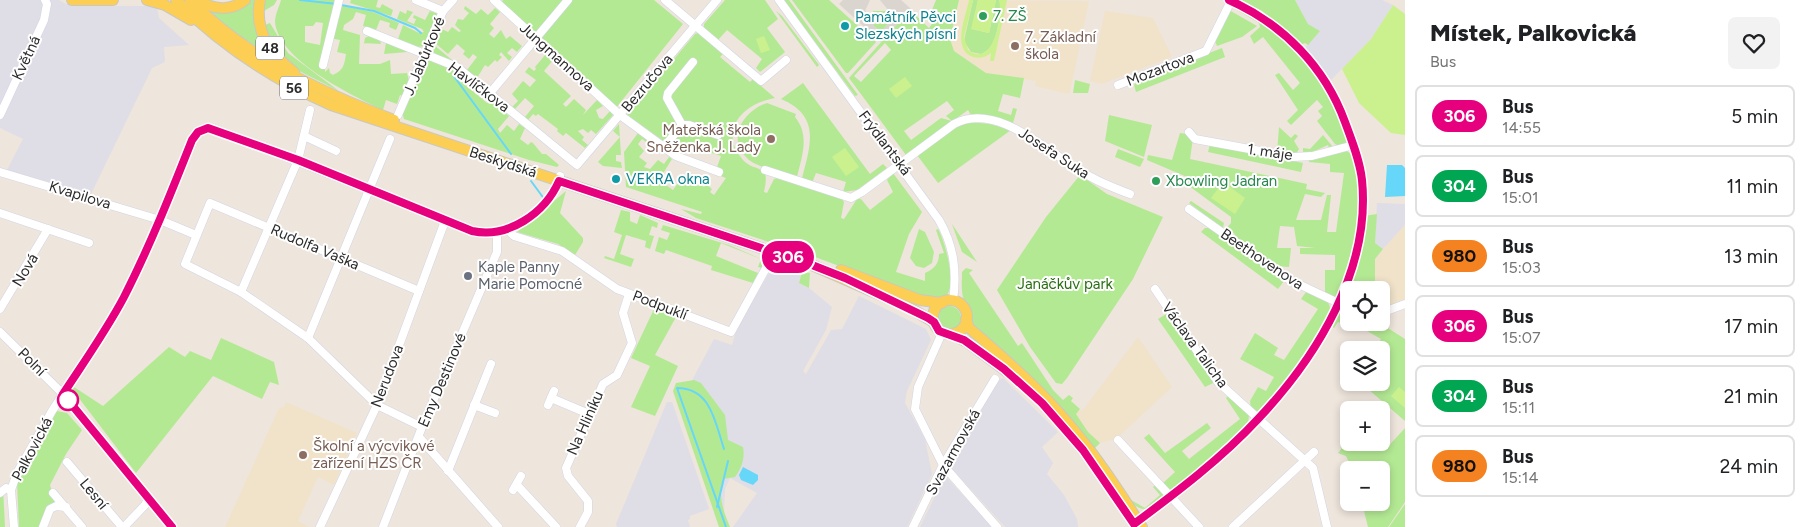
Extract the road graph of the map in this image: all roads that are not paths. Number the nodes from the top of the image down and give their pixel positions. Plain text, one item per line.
1 (45, 0) edge
2 (72, 0) edge
3 (113, 0) edge
4 (147, 0) edge
5 (176, 0) edge
6 (190, 0) edge
7 (196, 0) edge
8 (245, 0) edge
9 (260, 0) edge
10 (416, 0) edge
11 (453, 0) edge
12 (494, 0) edge
13 (568, 0) edge
14 (665, 0) edge
15 (717, 0) edge
16 (779, 0) edge
17 (1230, 0) edge
18 (338, 2) edge
19 (443, 11) junction
20 (696, 26) junction
21 (367, 31) dead end
22 (210, 32) junction
23 (536, 39) junction
24 (426, 54) junction
25 (786, 60) dead end
26 (693, 62) dead end
27 (323, 65) dead end
28 (306, 83) junction
29 (1118, 86) dead end
30 (490, 93) junction
31 (310, 110) dead end
32 (398, 115) dead end
33 (620, 115) junction
34 (0, 116) edge
35 (682, 125) junction
36 (1189, 132) dead end
37 (718, 135) dead end
38 (304, 136) junction
39 (390, 140) dead end
40 (1354, 145) junction
41 (664, 147) junction
42 (336, 151) dead end
43 (298, 160) junction
44 (900, 164) junction
45 (577, 165) joint
46 (765, 170) dead end
47 (0, 172) edge
48 (719, 172) dead end
49 (560, 178) junction
50 (369, 190) junction
51 (1130, 194) dead end
52 (1189, 209) dead end
53 (0, 213) edge
54 (160, 220) junction
55 (446, 221) junction
56 (268, 227) junction
57 (48, 229) junction
58 (508, 230) junction
59 (497, 232) junction
60 (196, 235) junction
61 (89, 243) dead end
62 (776, 250) junction
63 (341, 258) junction
64 (1155, 289) dead end
65 (419, 290) junction
66 (241, 292) junction
67 (629, 294) junction
68 (953, 301) junction
69 (942, 303) junction
70 (1338, 304) junction
71 (1405, 304) edge
72 (0, 309) edge
73 (1390, 310) edge
74 (966, 319) junction
75 (934, 322) junction
76 (0, 332) edge
77 (947, 333) junction
78 (308, 338) junction
79 (490, 364) dead end
80 (995, 379) dead end
81 (63, 394) junction
82 (551, 398) dead end
83 (377, 404) junction
84 (474, 405) junction
85 (495, 413) dead end
86 (589, 414) junction
87 (1258, 419) junction
88 (422, 427) junction
89 (419, 437) junction
90 (1118, 440) dead end
91 (1314, 452) dead end
92 (1304, 460) junction
93 (67, 462) dead end
94 (943, 465) junction
95 (448, 472) junction
96 (521, 476) dead end
97 (11, 490) junction
98 (0, 493) edge
99 (53, 493) dead end
100 (1171, 495) junction
101 (149, 498) junction
102 (66, 507) junction
103 (1138, 525) edge
104 (14, 527) edge
105 (43, 527) edge
106 (82, 527) edge
107 (123, 527) edge
108 (172, 527) edge
109 (320, 527) edge
110 (383, 527) edge
111 (498, 527) edge
112 (556, 527) edge
113 (580, 527) edge
114 (913, 527) edge
115 (997, 527) edge
116 (1199, 527) edge
117 (1233, 527) edge
118 (1327, 527) edge

1 - 34 street, Květná
2 - 3 main road
4 - 22 main road
5 - 22 main road, Beskydská / 56
6 - 28 main road, Beskydská / 56
7 - 8 main road
9 - 28 main road, 48
10 - 19 street
11 - 19 street, J. Jabůrkové
12 - 23 street, Jungmannova
13 - 23 street
14 - 20 street
15 - 20 street, Bezručova
16 - 44 street, Frýdlantská
17 - 29 street, Mozartova
17 - 40 street
18 - 27 street
19 - 24 street, J. Jabůrkové
20 - 25 street
20 - 33 street, Bezručova
21 - 24 street, Havlíčkova
22 - 49 main road, Beskydská / 56
23 - 30 street
23 - 33 street, Jungmannova
24 - 30 street, Havlíčkova
24 - 32 street, J. Jabůrkové
26 - 35 street
28 - 49 main road, Beskydská / 56
30 - 45 street, Havlíčkova
31 - 38 street
33 - 41 street, Jungmannova
33 - 45 street, Bezručova
35 - 37 street
35 - 41 street
36 - 40 street, 1. máje
38 - 42 street
38 - 43 street
39 - 50 street
40 - 70 street
41 - 48 street, Jungmannova
43 - 50 street
43 - 54 street, Palkovická
43 - 56 street
44 - 46 street, Josefa Suka
44 - 51 street, Josefa Suka
44 - 68 street, Frýdlantská
47 - 54 street, Kvapilova
49 - 58 street
49 - 62 main road, Beskydská / 56
50 - 55 street
50 - 63 street
52 - 70 street, Beethovenova
53 - 57 street
54 - 60 street
54 - 81 street, Palkovická
55 - 59 street
55 - 65 street, Nerudova
56 - 60 street, Rudolfa Vaška
56 - 63 street, Rudolfa Vaška
56 - 66 street
57 - 61 street
57 - 72 street, Nová
58 - 59 street
58 - 67 street, Podpuklí
59 - 88 street, Emy Destinové
60 - 66 street
62 - 67 street, Podpuklí
62 - 69 main road, Beskydská / 56
62 - 75 main road, Beskydská / 56
63 - 65 street, Rudolfa Vaška
63 - 78 street
64 - 87 street, Václava Talicha
65 - 83 street, Nerudova
66 - 78 street
67 - 86 street, Na Hliníku
68 - 69 main road, 56
68 - 74 main road
69 - 75 main road
70 - 87 street
71 - 73 street
74 - 77 main road
74 - 103 main road
75 - 77 main road, 56
76 - 81 street, Polní
77 - 94 street
77 - 103 main road, 56
78 - 83 street
79 - 84 street
80 - 94 street, Svazarmovská
81 - 97 street, Palkovická
81 - 101 street, Polní
82 - 86 street
83 - 88 street
83 - 109 street, Nerudova
84 - 85 street
84 - 95 street
86 - 113 street, Na Hliníku
87 - 92 street, Václava Talicha
87 - 100 street
88 - 89 street, Emy Destinové
89 - 95 street
89 - 110 street, Emy Destinové
90 - 100 street
91 - 92 street
92 - 117 street
92 - 118 street, Václava Talicha
93 - 107 street, Lesní
94 - 114 street, Svazarmovská
94 - 115 street
95 - 111 street
96 - 112 street
97 - 98 street
97 - 104 street, Palkovická
99 - 102 street, Lesní
100 - 103 street
100 - 116 street
101 - 107 street, Lesní
101 - 108 street, Polní
102 - 105 street, Lesní
102 - 106 street, Lesní

